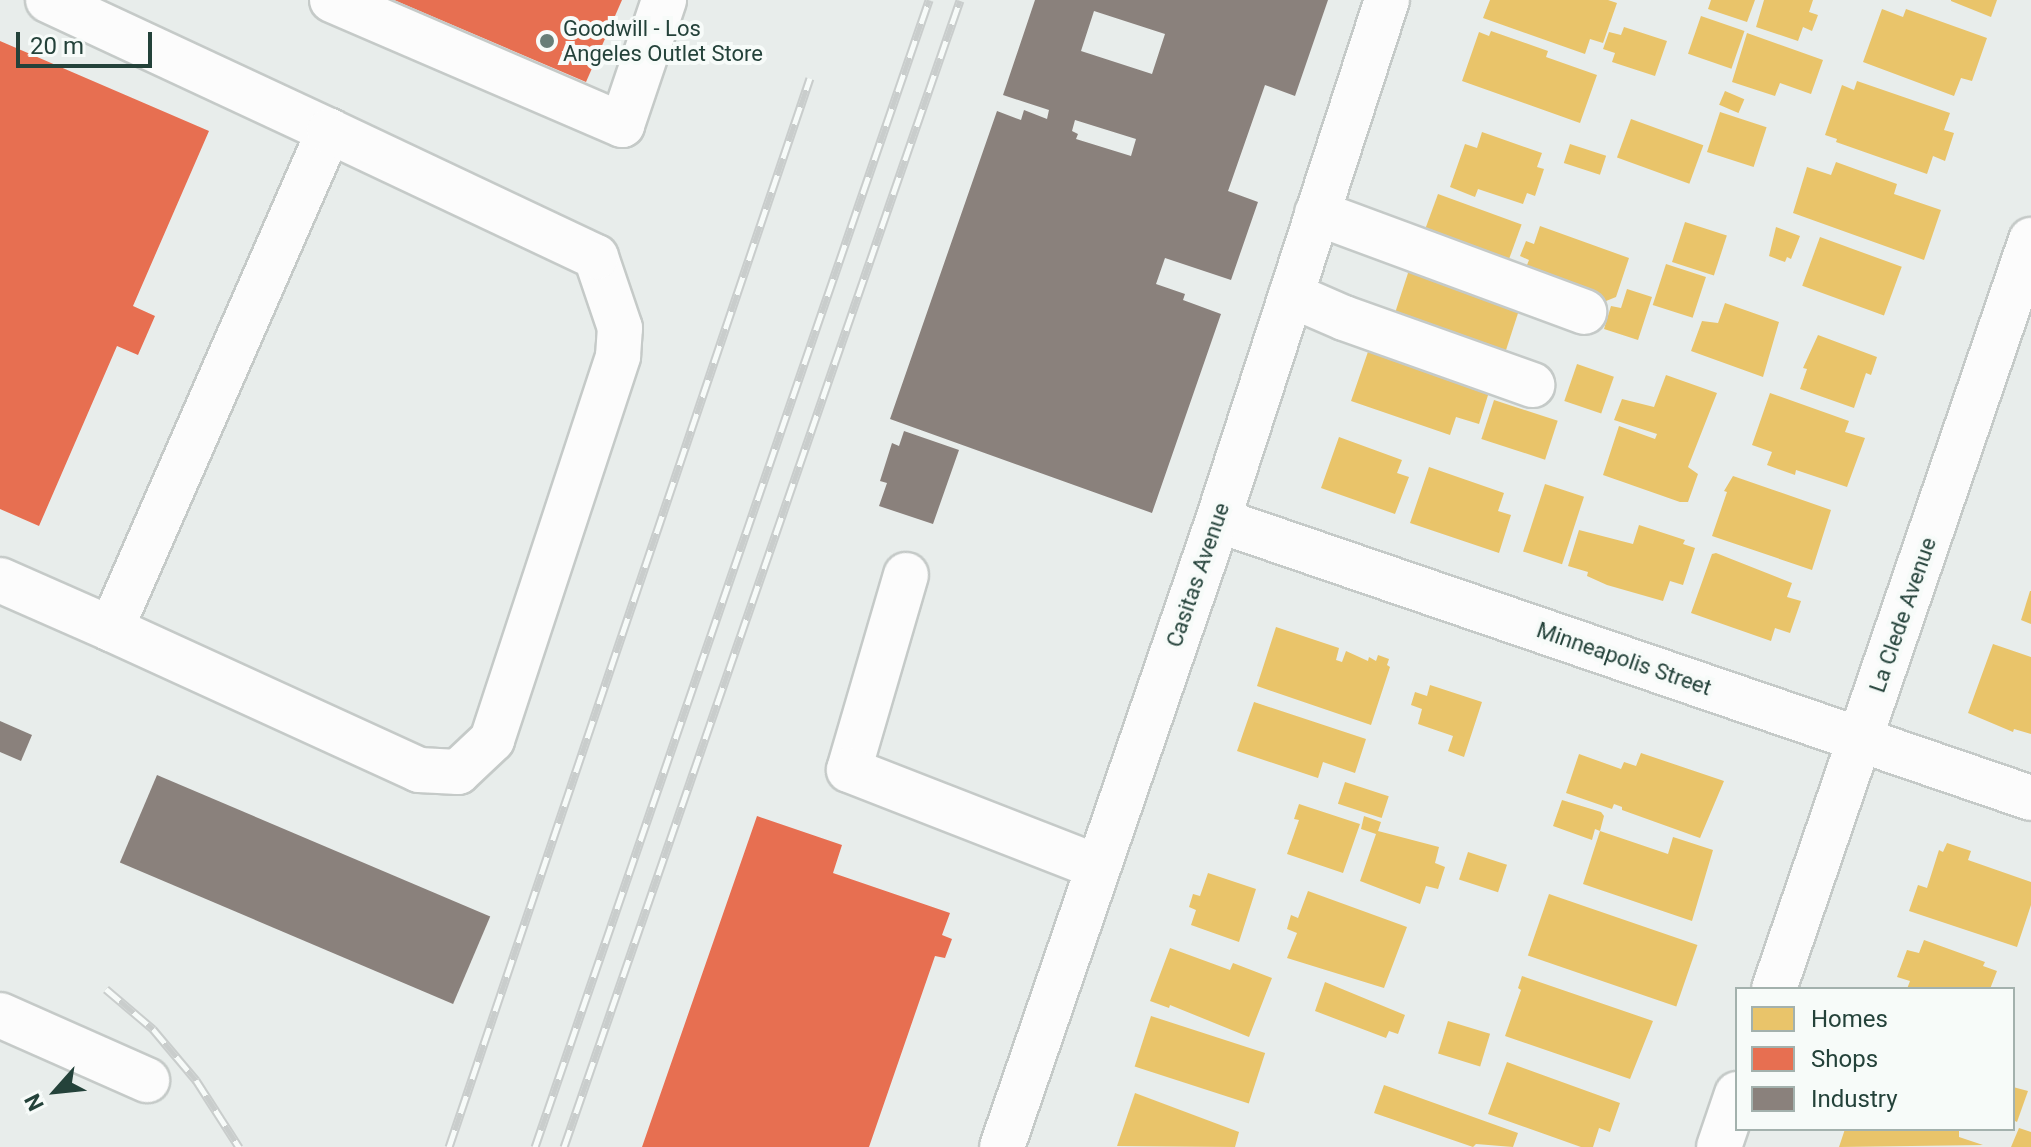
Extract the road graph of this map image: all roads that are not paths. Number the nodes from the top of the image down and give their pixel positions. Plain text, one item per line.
1 (48, 0) edge
2 (332, 0) edge
3 (664, 0) edge
4 (1387, 0) edge
5 (329, 131) junction
6 (1317, 213) junction
7 (2031, 240) edge
8 (1291, 295) junction
9 (1584, 312) dead end
10 (1532, 385) dead end
11 (1218, 520) junction
12 (906, 575) dead end
13 (0, 580) edge
14 (111, 629) junction
15 (1860, 740) junction
16 (2031, 798) edge
17 (1098, 867) junction
18 (1775, 987) edge
19 (0, 1015) edge
20 (147, 1080) dead end
21 (1735, 1100) edge
22 (1002, 1147) edge
23 (1719, 1147) edge

1 - 5 street
2 - 3 street
4 - 6 street, Casitas Avenue
5 - 14 street
5 - 14 street
6 - 8 street, Casitas Avenue
6 - 9 street
7 - 15 street, La Clede Avenue
8 - 10 street
8 - 11 street, Casitas Avenue
11 - 15 street, Minneapolis Street
11 - 17 street, Casitas Avenue
12 - 17 street
13 - 14 street
15 - 16 street, Minneapolis Street
15 - 18 street, La Clede Avenue
17 - 22 street, Casitas Avenue
19 - 20 street
21 - 23 street

